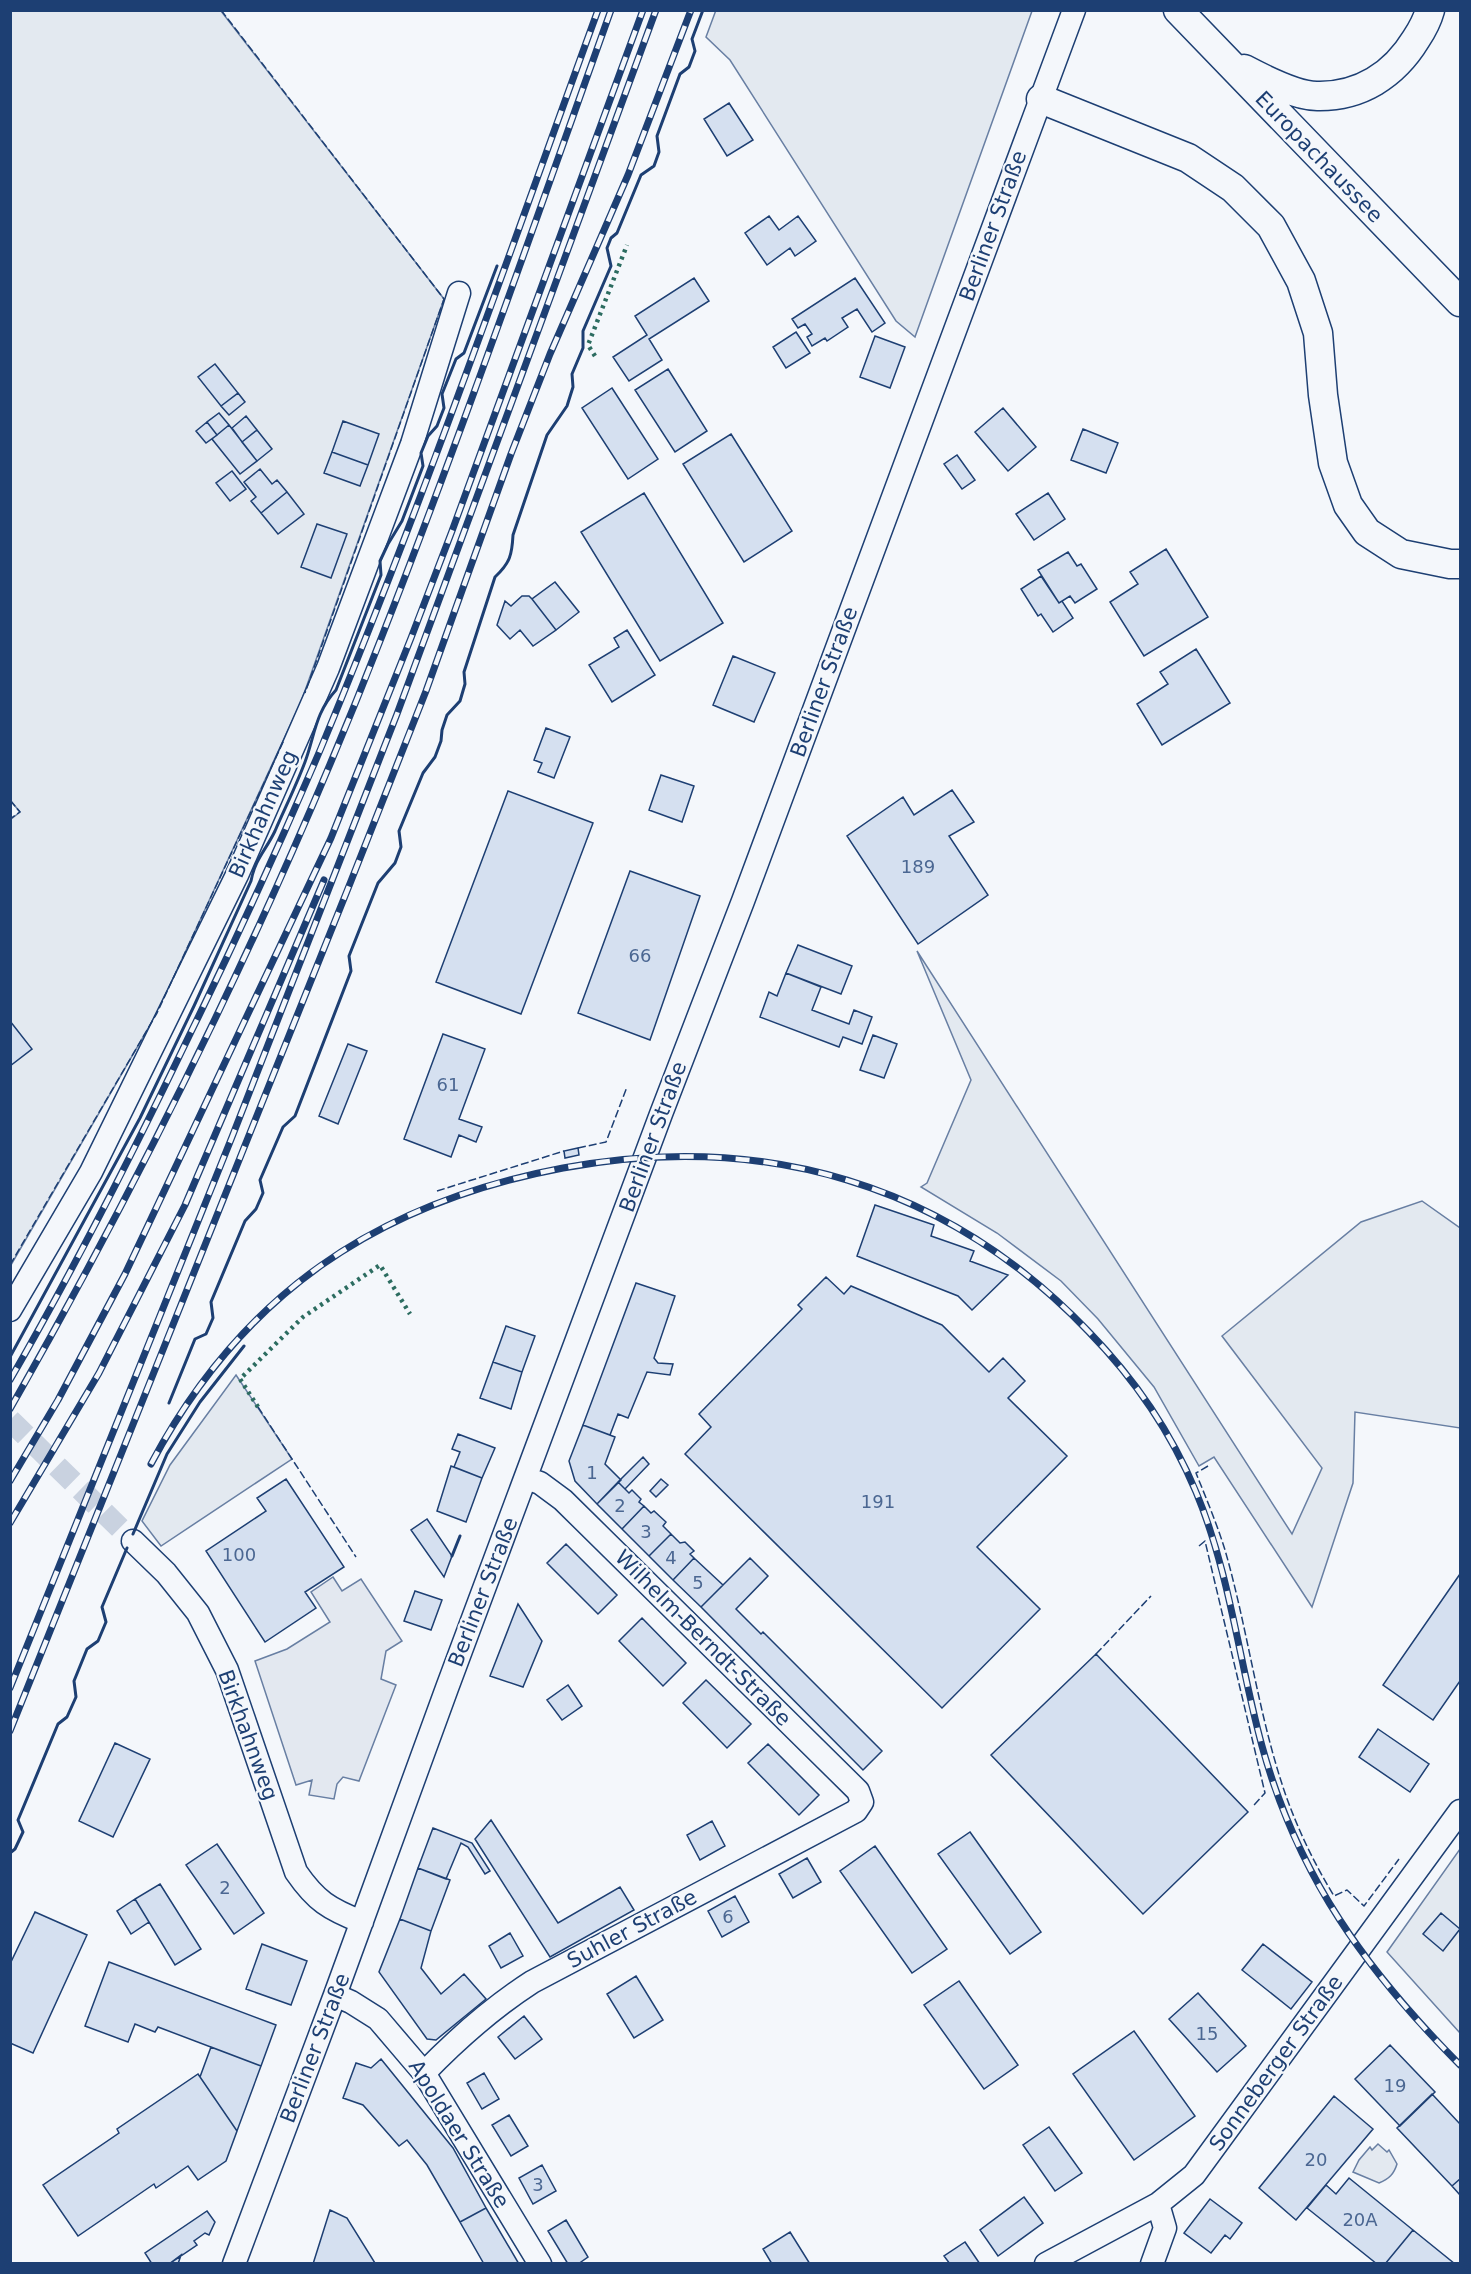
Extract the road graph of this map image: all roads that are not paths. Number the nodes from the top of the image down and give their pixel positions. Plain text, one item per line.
1 (1074, 10) edge
2 (1178, 10) edge
3 (1430, 10) edge
4 (1224, 58) junction
5 (1041, 99) junction
6 (459, 292) dead end
7 (1461, 302) edge
8 (1461, 547) edge
9 (1401, 554) junction
10 (1461, 564) edge
11 (10, 1310) edge
12 (526, 1478) junction
13 (133, 1541) tunnel mouth
14 (856, 1811) joint
15 (1461, 1811) edge
16 (362, 1922) junction
17 (335, 1995) junction
18 (424, 2073) junction
19 (1158, 2204) junction
20 (234, 2264) edge
21 (540, 2264) edge
22 (1046, 2264) edge
23 (1152, 2264) edge

1 - 5 street, Berliner Straße
2 - 4 main road, Europachaussee
3 - 4 main road
4 - 7 main road, Europachaussee
5 - 9 main road
5 - 12 street, Berliner Straße
6 - 11 street, Birkhahnweg
8 - 9 main road
9 - 10 main road
12 - 14 street, Wilhelm-Berndt-Straße
12 - 16 street, Berliner Straße
13 - 16 street, Birkhahnweg
14 - 18 street, Suhler Straße
15 - 19 street, Sonneberger Straße
16 - 17 street, Berliner Straße
17 - 18 street, Apoldaer Straße
17 - 20 street, Berliner Straße
18 - 21 street, Apoldaer Straße
19 - 22 street, Sonneberger Straße
19 - 23 street

